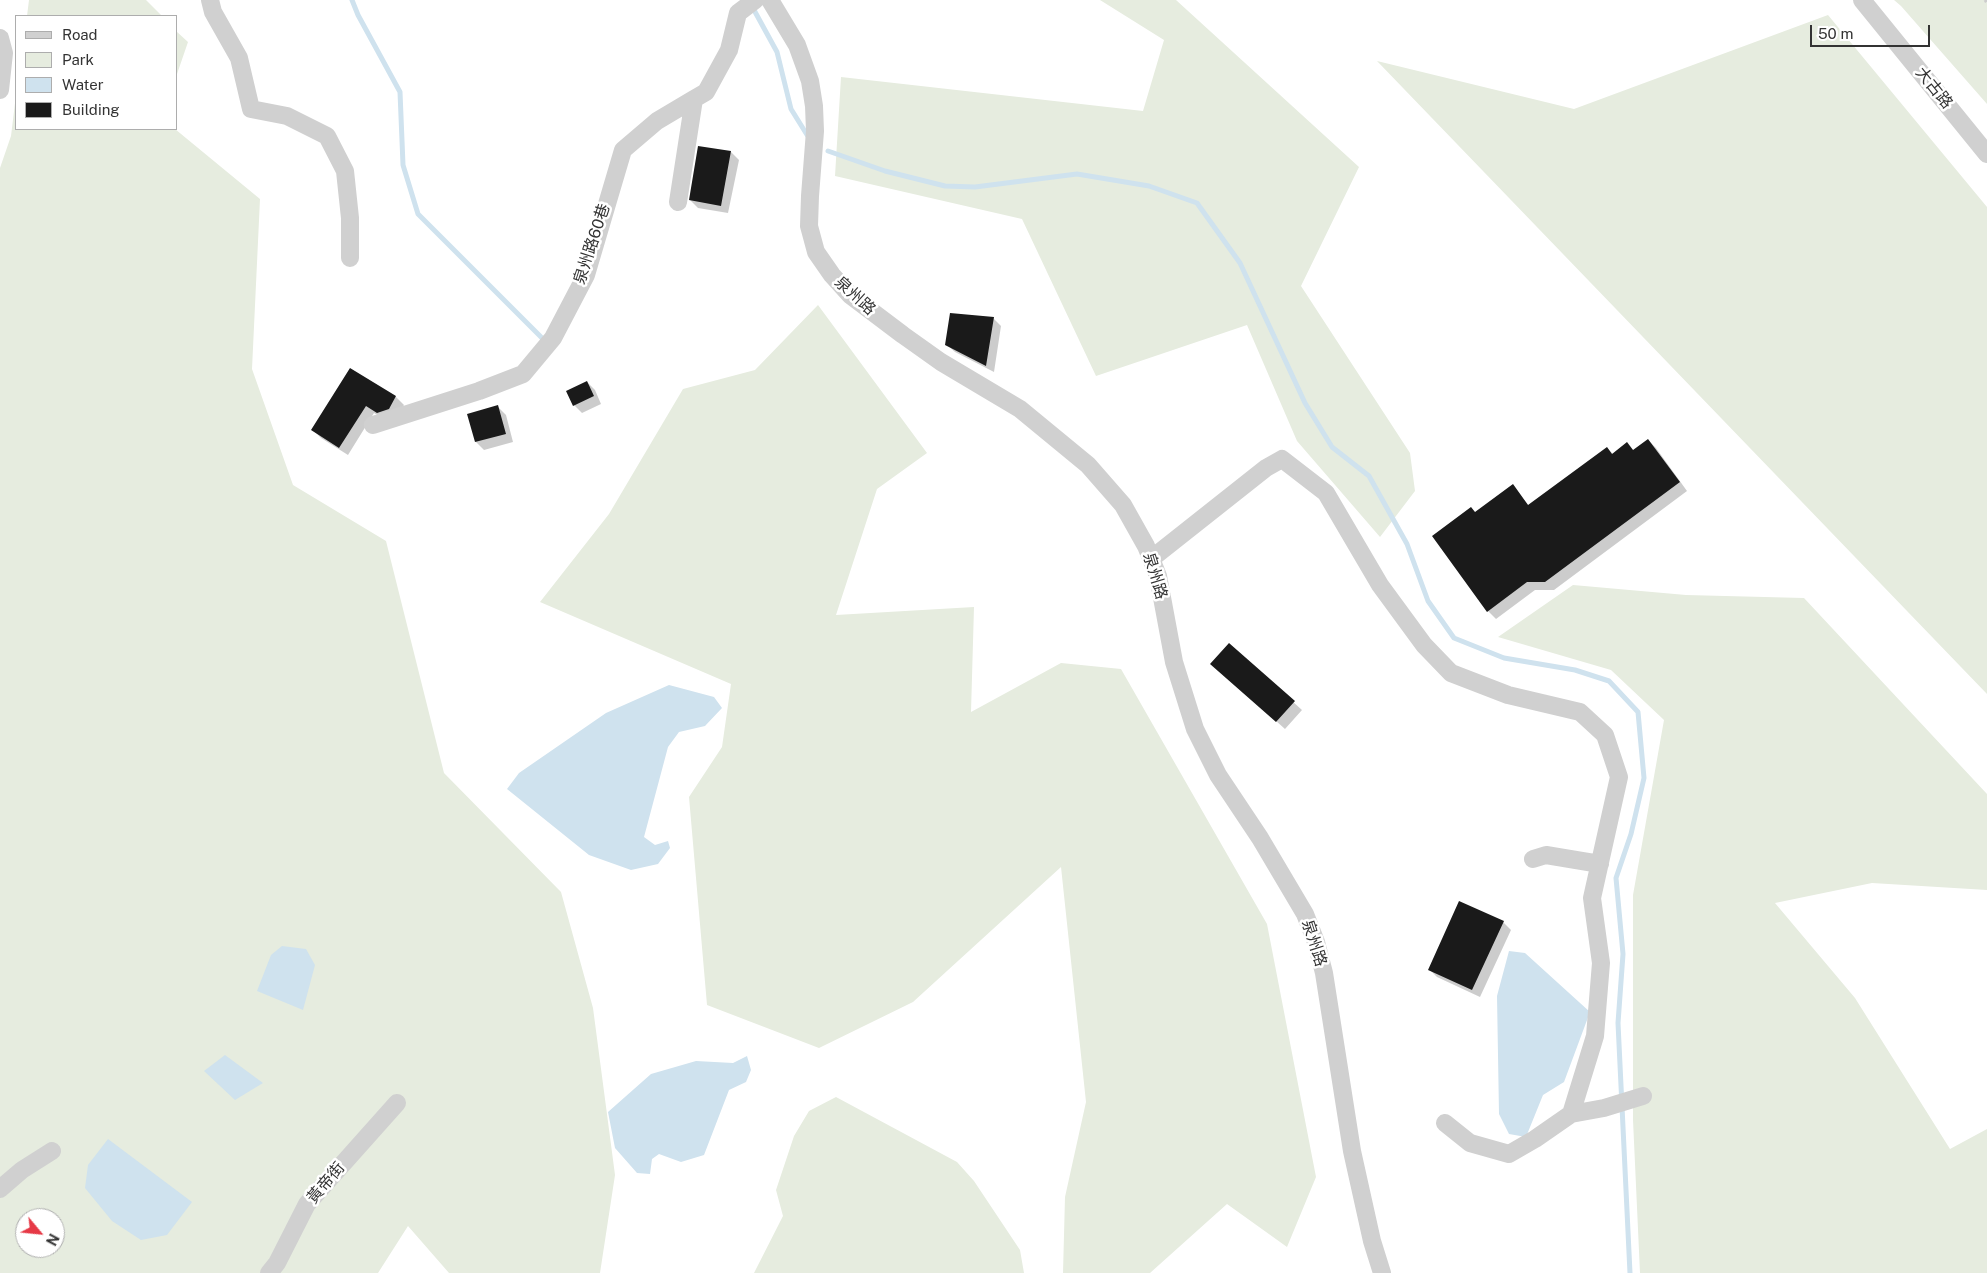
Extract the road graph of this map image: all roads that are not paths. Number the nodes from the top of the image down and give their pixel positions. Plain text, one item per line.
1 (210, 0) edge
2 (755, 0) edge
3 (770, 0) edge
4 (1862, 0) edge
5 (0, 38) edge
6 (0, 90) edge
7 (694, 98) junction
8 (1987, 154) edge
9 (678, 202) dead end
10 (350, 258) dead end
11 (373, 425) dead end
12 (1151, 559) junction
13 (1533, 859) dead end
14 (1600, 864) junction
15 (1638, 1098) dead end
16 (397, 1103) dead end
17 (1571, 1114) junction
18 (1445, 1123) dead end
19 (52, 1151) dead end
20 (0, 1189) edge
21 (269, 1273) edge
22 (1382, 1273) edge

1 - 10 street
2 - 7 street, 泉州路60巷
3 - 12 street, 泉州路
4 - 8 street, 大古路
5 - 6 street
7 - 9 street
7 - 11 street, 泉州路60巷
12 - 14 street
12 - 22 street, 泉州路
13 - 14 street
14 - 17 street
15 - 17 street
16 - 21 street, 黃帝街
17 - 18 street
19 - 20 street

